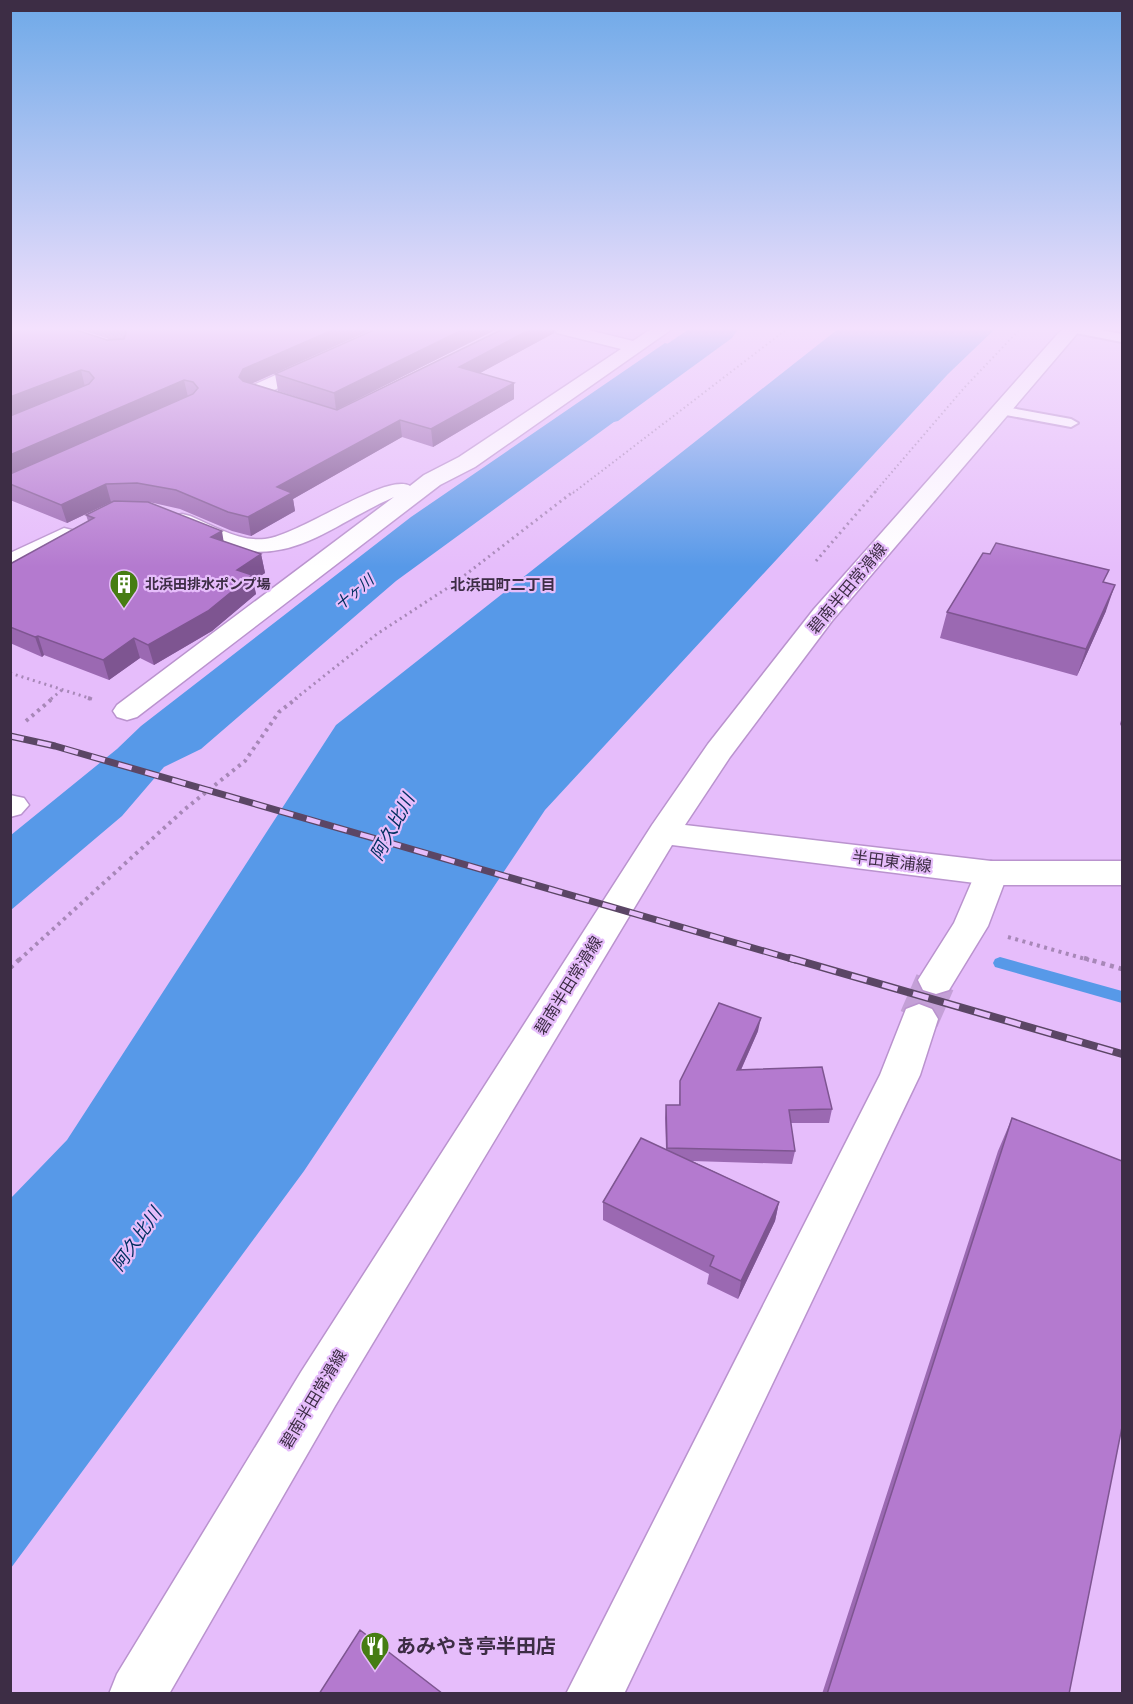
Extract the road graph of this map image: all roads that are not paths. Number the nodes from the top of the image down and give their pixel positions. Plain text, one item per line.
1 (545, 409) edge
2 (1000, 410) joint
3 (1071, 423) dead end
4 (432, 480) junction
5 (160, 513) edge
6 (81, 527) edge
7 (13, 559) edge
8 (126, 711) dead end
9 (663, 833) junction
10 (991, 873) junction
11 (1122, 873) edge
12 (137, 1694) edge
13 (594, 1694) edge

1 - 4 street
2 - 3 lane
2 - 9 street, 碧南半田常滑線
4 - 5 street
4 - 8 street
6 - 7 street
9 - 10 street, 半田東浦線
9 - 12 street, 碧南半田常滑線
10 - 11 street, 半田東浦線
10 - 13 street

